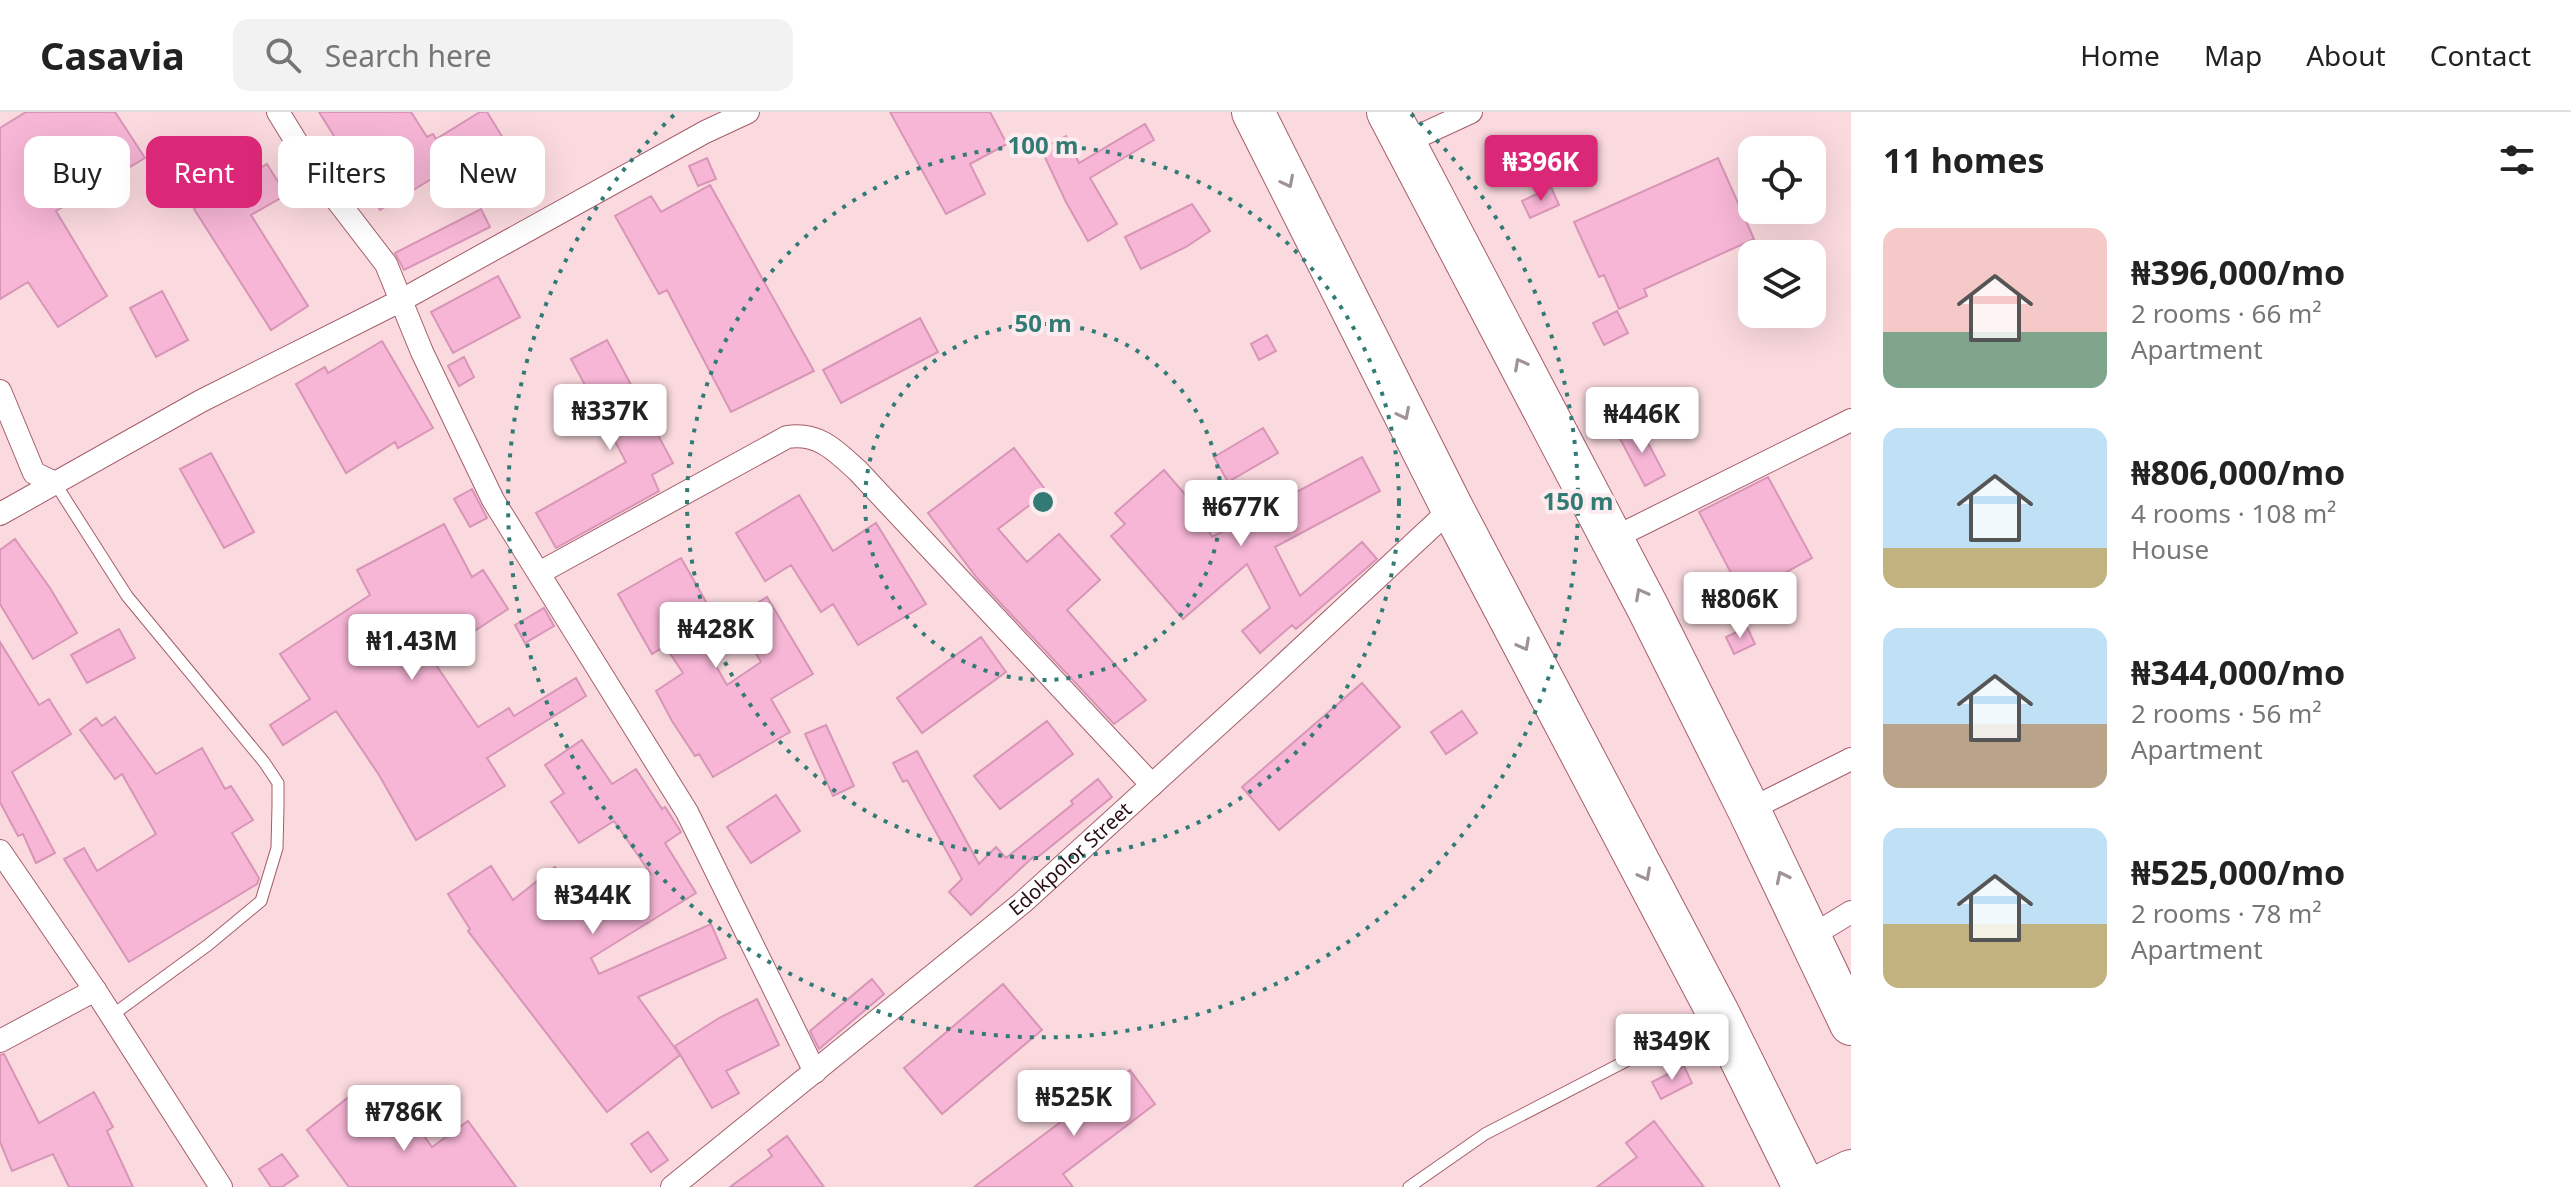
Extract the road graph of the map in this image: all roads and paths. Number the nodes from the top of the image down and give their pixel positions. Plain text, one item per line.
1 (278, 112) edge
2 (748, 112) edge
3 (1253, 112) edge
4 (1471, 112) edge
5 (1396, 127) edge
6 (400, 301) junction
7 (0, 391) edge
8 (1851, 420) edge
9 (55, 483) junction
10 (1452, 508) junction
11 (0, 514) edge
12 (1612, 539) junction
13 (539, 573) junction
14 (1851, 759) edge
15 (1152, 785) junction
16 (1749, 810) junction
17 (0, 851) edge
18 (1851, 912) edge
19 (1810, 937) junction
20 (95, 990) junction
21 (1718, 1013) junction
22 (111, 1016) junction
23 (1851, 1024) edge
24 (0, 1041) edge
25 (815, 1072) junction
26 (1851, 1171) edge
27 (221, 1187) edge
28 (672, 1187) edge
29 (1409, 1187) edge
30 (1804, 1187) edge
31 (1818, 1187) edge

1 - 6 street
2 - 6 street
3 -> 10 highway
4 - 5 street
12 -> 5 highway
6 - 9 street
6 - 13 street
7 - 9 street
8 - 12 street
9 - 11 street
9 - 22 lane
10 - 15 street, Edokpolor Street
10 -> 21 highway
16 -> 12 highway
13 - 15 street
13 - 25 street
14 - 16 street
15 - 25 street, Edokpolor Street
19 -> 16 highway
17 - 20 street
18 - 19 street
19 - 23 highway
20 - 22 street
20 - 24 street
21 - 29 lane
21 - 30 highway
22 - 27 street
25 - 28 street, Edokpolor Street
26 - 31 highway

